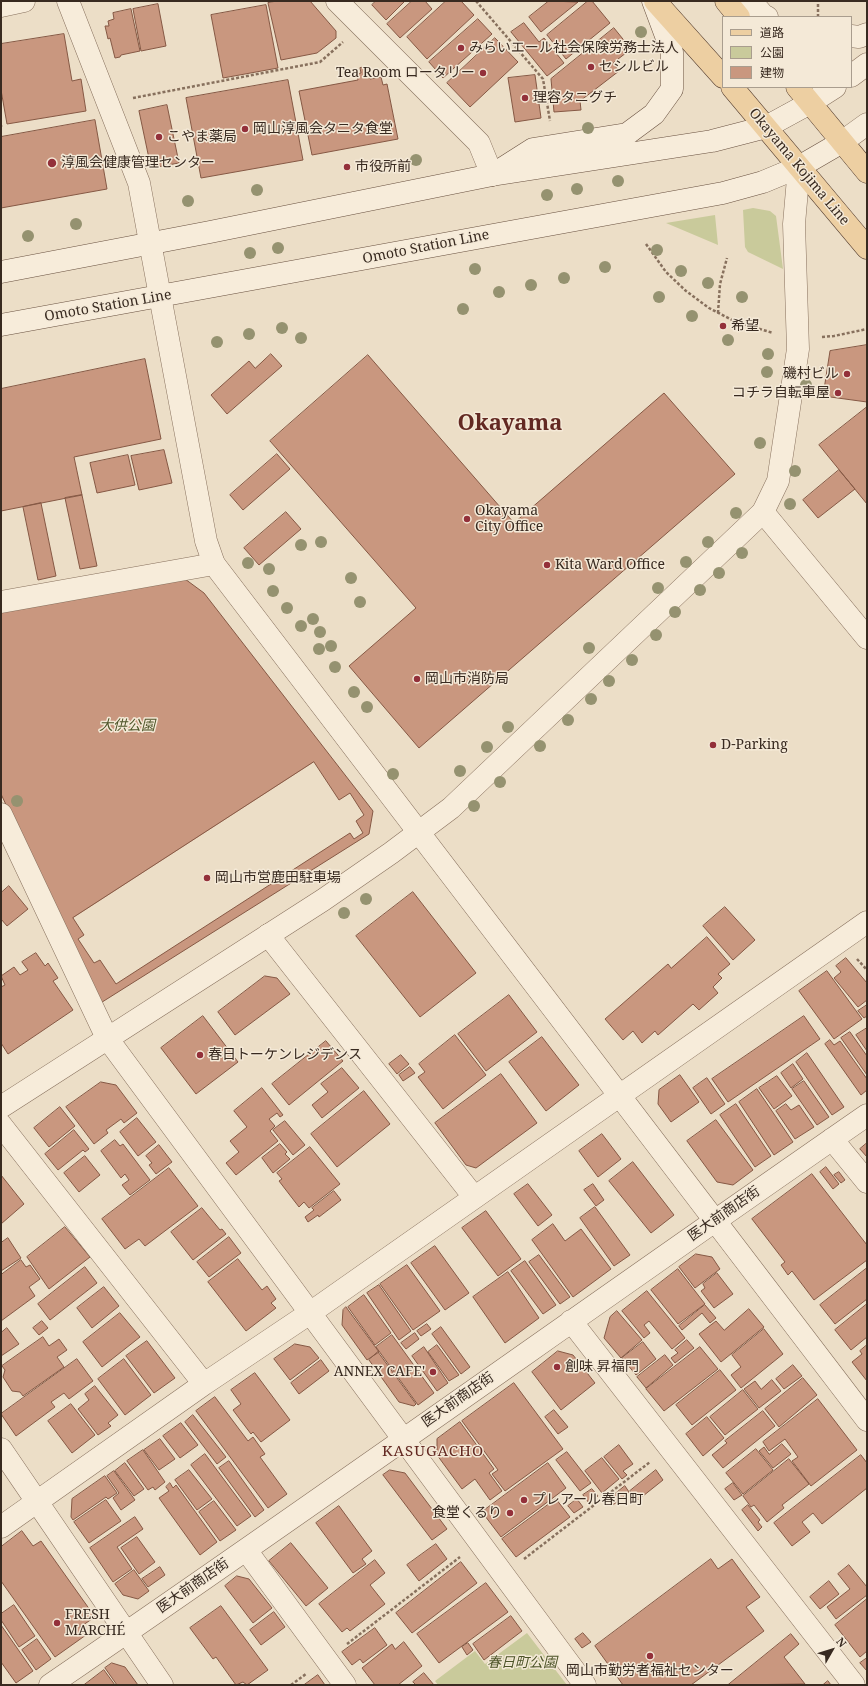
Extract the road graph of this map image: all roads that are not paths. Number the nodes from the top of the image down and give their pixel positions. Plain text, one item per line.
1 (24, 1) edge
2 (68, 1) edge
3 (337, 1) edge
4 (654, 1) edge
5 (726, 1) edge
6 (751, 1) edge
7 (1, 6) edge
8 (738, 16) edge
9 (765, 16) edge
10 (867, 34) edge
11 (852, 36) edge
12 (867, 64) edge
13 (852, 75) edge
14 (722, 76) edge
15 (733, 88) edge
16 (831, 88) edge
17 (803, 95) edge
18 (867, 124) edge
19 (766, 127) junction
20 (842, 142) junction
21 (799, 167) junction
22 (867, 172) edge
23 (492, 175) junction
24 (151, 244) junction
25 (867, 248) edge
26 (1, 272) edge
27 (160, 296) junction
28 (1, 325) edge
29 (763, 512) junction
30 (214, 564) junction
31 (1, 602) edge
32 (867, 638) edge
33 (1, 814) edge
34 (418, 833) junction
35 (867, 922) edge
36 (268, 935) junction
37 (107, 1038) junction
38 (619, 1096) junction
39 (1, 1107) edge
40 (867, 1115) edge
41 (1, 1125) edge
42 (832, 1139) junction
43 (867, 1182) edge
44 (474, 1197) junction
45 (714, 1220) junction
46 (310, 1313) junction
47 (572, 1321) junction
48 (204, 1384) junction
49 (867, 1420) edge
50 (403, 1439) junction
51 (1, 1449) edge
52 (38, 1503) junction
53 (1, 1527) edge
54 (246, 1550) junction
55 (127, 1632) junction
56 (50, 1685) edge
57 (162, 1685) edge
58 (345, 1685) edge
59 (585, 1685) edge
60 (854, 1685) edge

1 - 7 street
2 - 24 street
3 - 23 street
4 - 14 main road
4 - 23 street
5 - 8 main road
6 - 9 street
10 - 11 street
12 - 13 street
15 - 19 main road, Okayama Kojima Line
16 - 17 street
17 - 19 street
17 - 20 main road
18 - 20 street, Omoto Station Line
19 - 21 main road, Okayama Kojima Line
19 - 23 street
20 - 21 street, Omoto Station Line
20 - 22 main road
21 - 25 main road, Okayama Kojima Line
21 - 27 street, Omoto Station Line
21 - 29 street
23 - 24 street
24 - 26 street
24 - 27 street
27 - 28 street, Omoto Station Line
27 - 30 street
29 - 32 street
29 - 34 street
30 - 31 street
30 - 34 street
33 - 37 street
34 - 36 street
34 - 38 street
35 - 38 street
36 - 37 street
36 - 44 street
37 - 39 street
37 - 46 street
38 - 44 street
38 - 45 street
40 - 42 street, 医大前商店街
41 - 48 street
42 - 43 street
42 - 45 street, 医大前商店街
44 - 46 street
45 - 47 street, 医大前商店街
45 - 49 street
46 - 48 street
46 - 50 street
47 - 50 street, 医大前商店街
47 - 60 street
48 - 52 street
50 - 54 street, 医大前商店街
50 - 59 street
51 - 52 street
52 - 53 street
52 - 55 street
54 - 55 street, 医大前商店街
54 - 58 street
55 - 56 street, 医大前商店街
55 - 57 street

